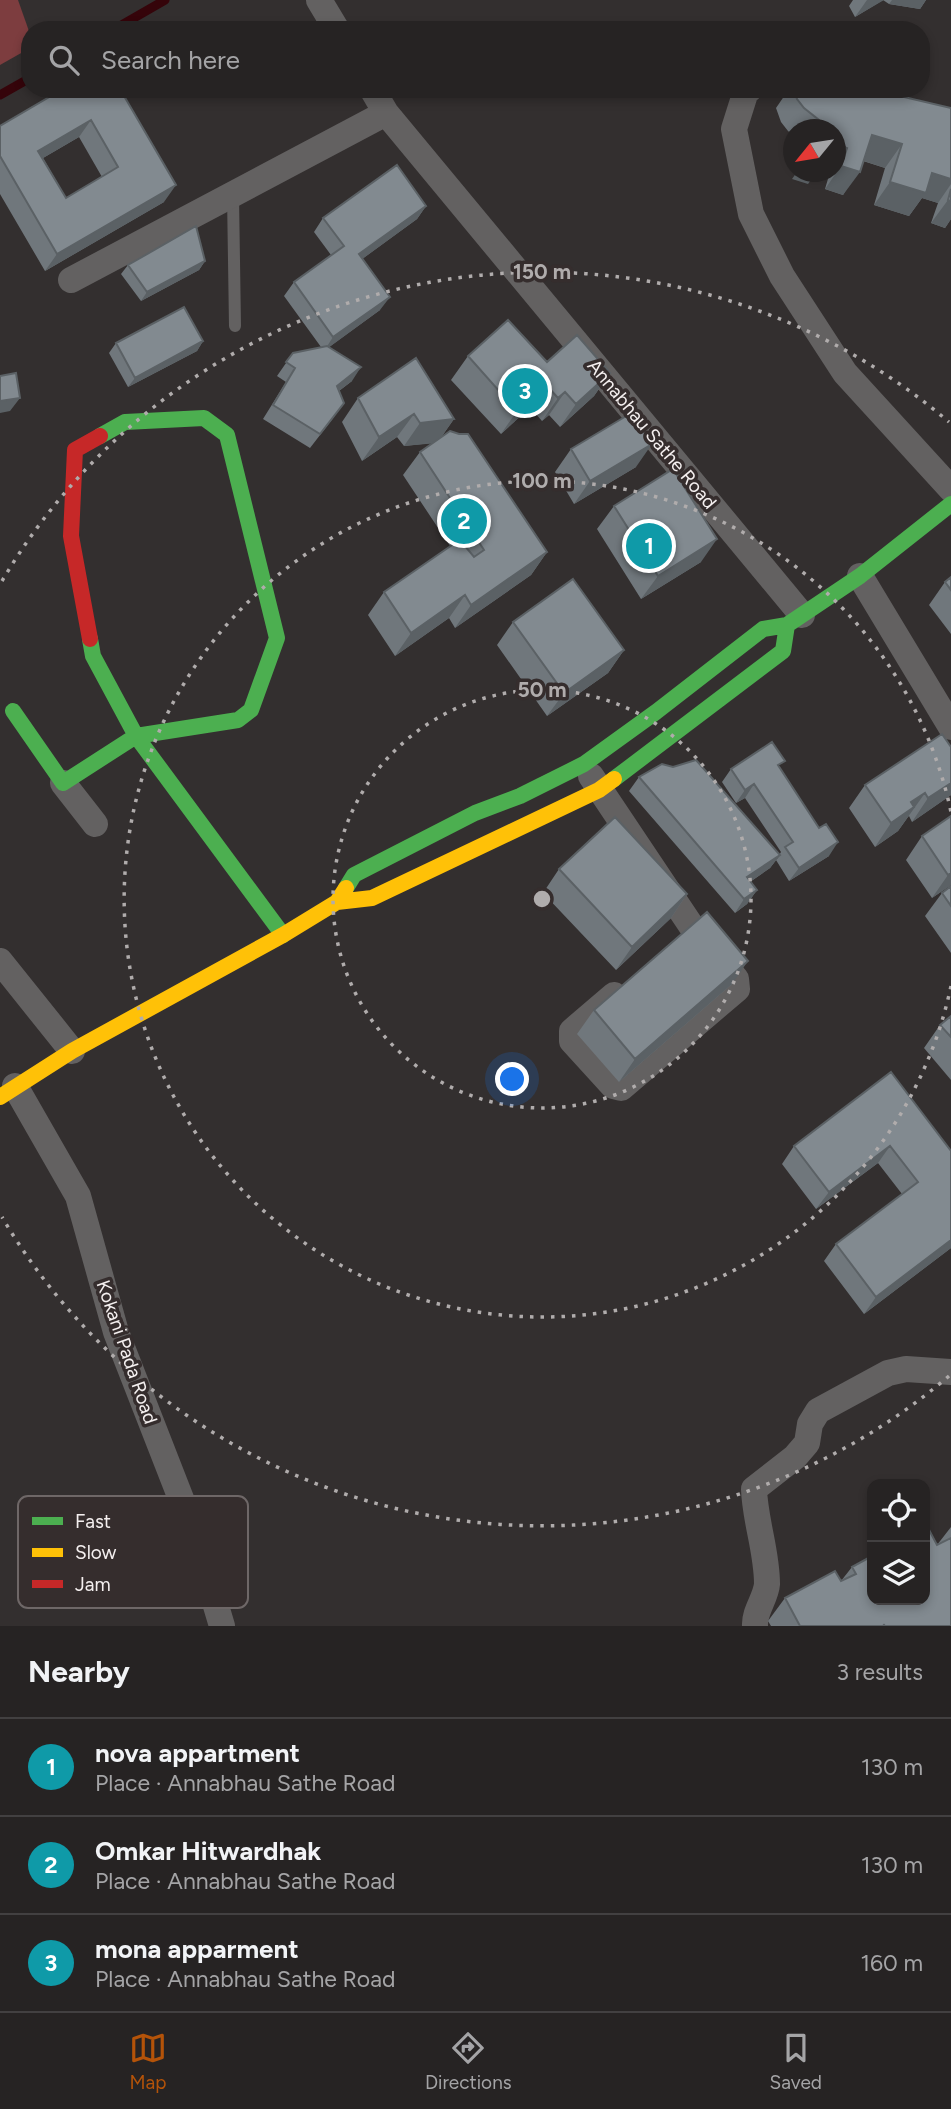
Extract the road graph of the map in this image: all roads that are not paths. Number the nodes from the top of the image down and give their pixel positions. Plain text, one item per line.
1 (320, 0) edge
2 (332, 21) edge
3 (377, 98) edge
4 (744, 98) edge
5 (386, 113) junction
6 (233, 194) junction
7 (72, 284) dead end
8 (234, 326) dead end
9 (951, 489) edge
10 (951, 504) edge
11 (860, 576) junction
12 (795, 620) junction
13 (13, 711) dead end
14 (656, 712) junction
15 (951, 727) edge
16 (673, 734) junction
17 (136, 736) junction
18 (584, 764) junction
19 (63, 783) junction
20 (599, 790) junction
21 (461, 820) junction
22 (95, 824) dead end
23 (475, 849) junction
24 (337, 902) junction
25 (283, 935) junction
26 (0, 961) edge
27 (634, 977) edge
28 (72, 1051) junction
29 (7, 1092) edge
30 (951, 1372) edge
31 (180, 1496) edge
32 (217, 1608) edge
33 (222, 1626) edge
34 (755, 1626) edge

1 - 2 street
3 - 5 street, Annabhau Sathe Road
4 - 9 street
5 - 6 street
5 - 12 street, Annabhau Sathe Road
6 - 7 street
6 - 8 lane
10 - 11 street
11 - 12 street
11 - 15 street
12 - 14 street
12 - 16 street
13 - 19 street
14 - 16 street
14 - 18 street
16 - 20 street
17 - 17 street
17 - 19 street
17 - 25 street
18 - 20 street
18 - 21 street
19 - 22 street
20 - 23 street
20 - 27 street
21 - 23 street
21 - 24 street
23 - 24 street
24 - 25 street
25 - 28 street
26 - 28 street
28 - 29 street
29 - 31 street, Kokani Pada Road
30 - 34 street
32 - 33 street, Kokani Pada Road

